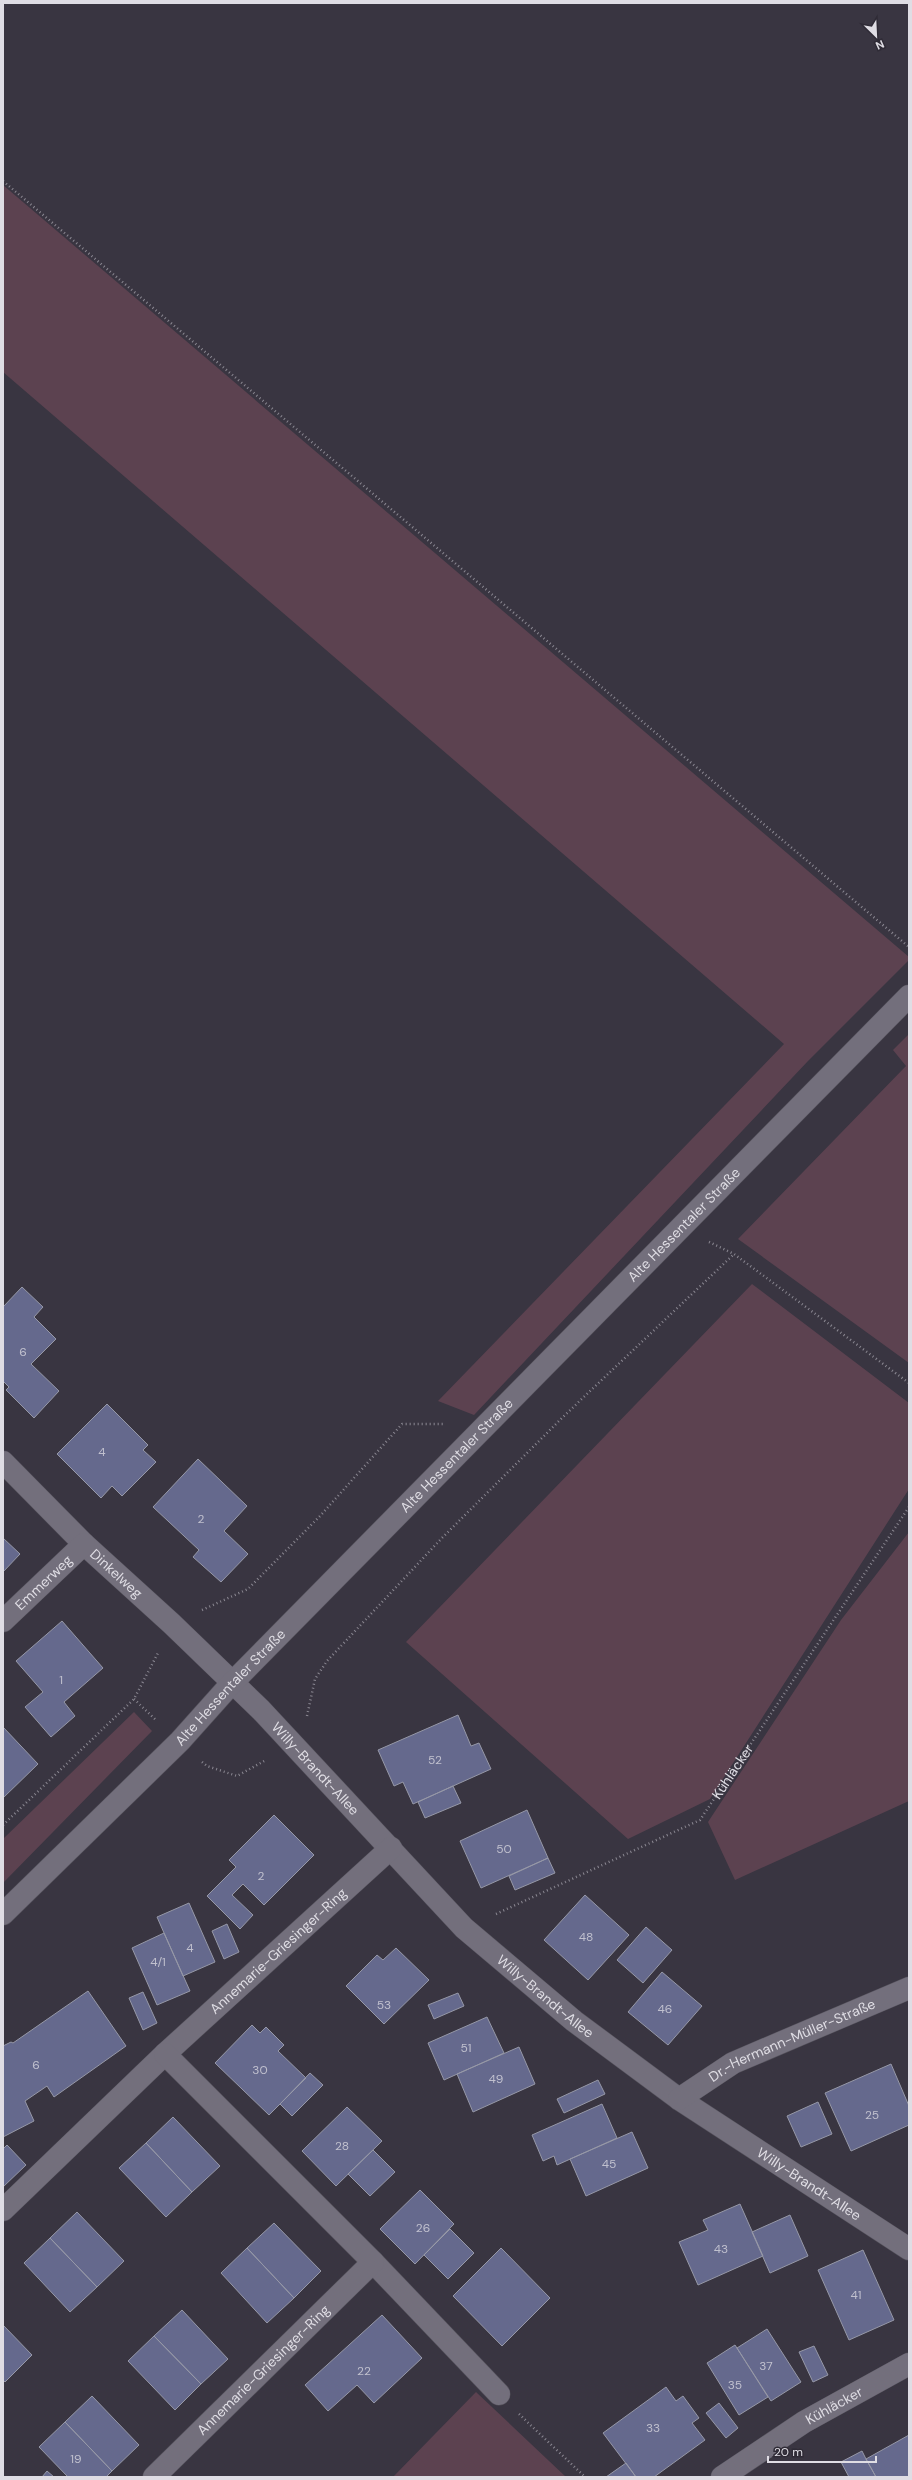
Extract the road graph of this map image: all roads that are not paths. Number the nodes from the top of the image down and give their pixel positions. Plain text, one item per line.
1 (909, 996) edge
2 (3, 1462) edge
3 (84, 1544) junction
4 (3, 1620) edge
5 (231, 1684) junction
6 (391, 1848) junction
7 (3, 1914) edge
8 (909, 1988) edge
9 (165, 2054) junction
10 (679, 2099) junction
11 (3, 2210) edge
12 (909, 2248) edge
13 (373, 2262) junction
14 (909, 2364) edge
15 (499, 2394) road end
16 (154, 2477) edge
17 (722, 2477) edge

1 - 5 street, Alte Hessentaler Straße
2 - 3 street, Dinkelweg
3 - 4 street, Emmerweg
3 - 5 street, Dinkelweg
5 - 6 street, Willy-Brandt-Allee
5 - 7 street, Alte Hessentaler Straße
6 - 9 street, Annemarie-Griesinger-Ring
6 - 10 street, Willy-Brandt-Allee
8 - 10 street, Dr.-Hermann-Müller-Straße
9 - 11 street, Annemarie-Griesinger-Ring
9 - 13 street
10 - 12 street, Willy-Brandt-Allee
13 - 15 street
13 - 16 street, Annemarie-Griesinger-Ring
14 - 17 street, Kühläcker

